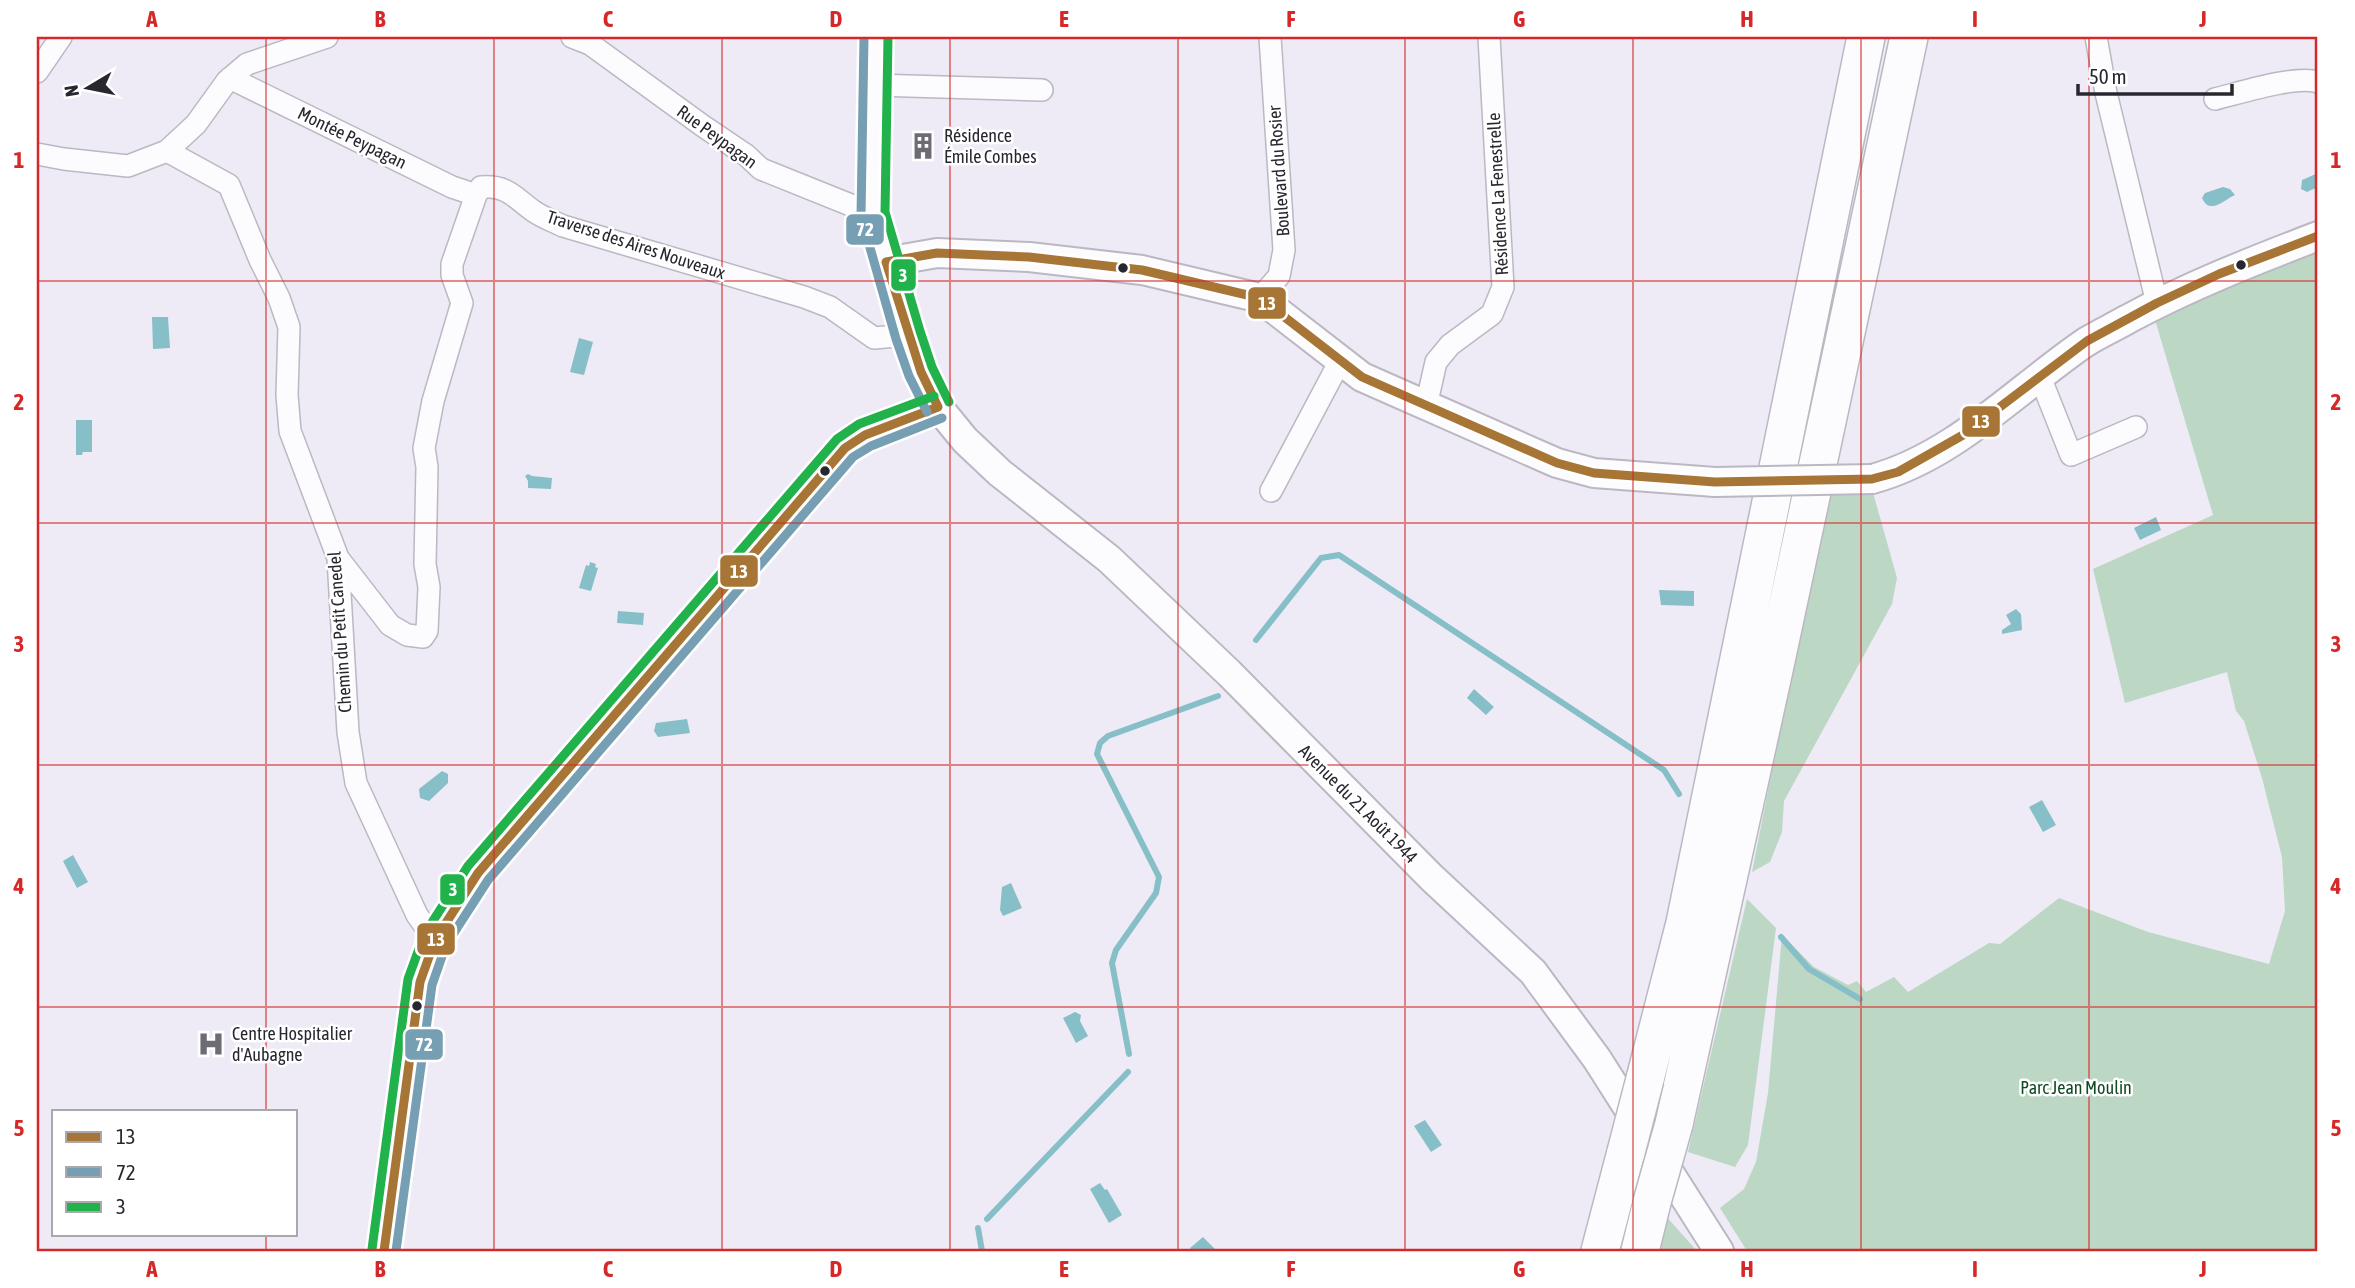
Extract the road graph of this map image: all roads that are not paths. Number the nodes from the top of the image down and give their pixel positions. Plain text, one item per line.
1 (61, 37) edge
2 (327, 37) edge
3 (572, 37) edge
4 (876, 37) edge
5 (1270, 37) edge
6 (1489, 37) edge
7 (1866, 37) edge
8 (1909, 37) edge
9 (2096, 37) edge
10 (37, 72) edge
11 (230, 78) junction
12 (2318, 82) edge
13 (875, 85) junction
14 (1042, 90) dead end
15 (2215, 99) dead end
16 (167, 151) junction
17 (37, 154) edge
18 (476, 195) junction
19 (873, 214) junction
20 (2318, 236) edge
21 (886, 262) junction
22 (1260, 298) junction
23 (2157, 303) junction
24 (908, 335) junction
25 (1340, 361) junction
26 (2040, 377) junction
27 (1426, 406) junction
28 (938, 407) junction
29 (2136, 427) dead end
30 (1271, 491) dead end
31 (338, 558) junction
32 (435, 940) junction
33 (384, 1251) edge
34 (1600, 1251) edge
35 (1640, 1251) edge
36 (1719, 1251) edge

1 - 10 street
2 - 11 street
3 - 19 street, Rue Peypagan
4 - 13 street, Avenue du 21 Août 1944
5 - 22 street, Boulevard du Rosier
6 - 27 street, Résidence La Fenestrelle
7 - 34 highway, bridge
8 - 35 highway, bridge
9 - 23 street
11 - 16 street
11 - 18 street, Montée Peypagan
12 - 15 street
13 - 14 street
13 - 19 street, Avenue du 21 Août 1944
16 - 17 street
16 - 31 street, Chemin du Petit Canedel
18 - 24 street, Traverse des Aires Nouveaux
18 - 31 street
19 - 21 street, Avenue du 21 Août 1944
20 - 23 street
21 - 22 street
21 - 24 street, Avenue du 21 Août 1944
22 - 25 street
23 - 26 street
24 - 28 street, Avenue du 21 Août 1944
25 - 27 street
25 - 30 street
26 - 27 street, bridge
26 - 29 street
28 - 32 street
28 - 36 street, Avenue du 21 Août 1944
31 - 32 street, Chemin du Petit Canedel
32 - 33 street

